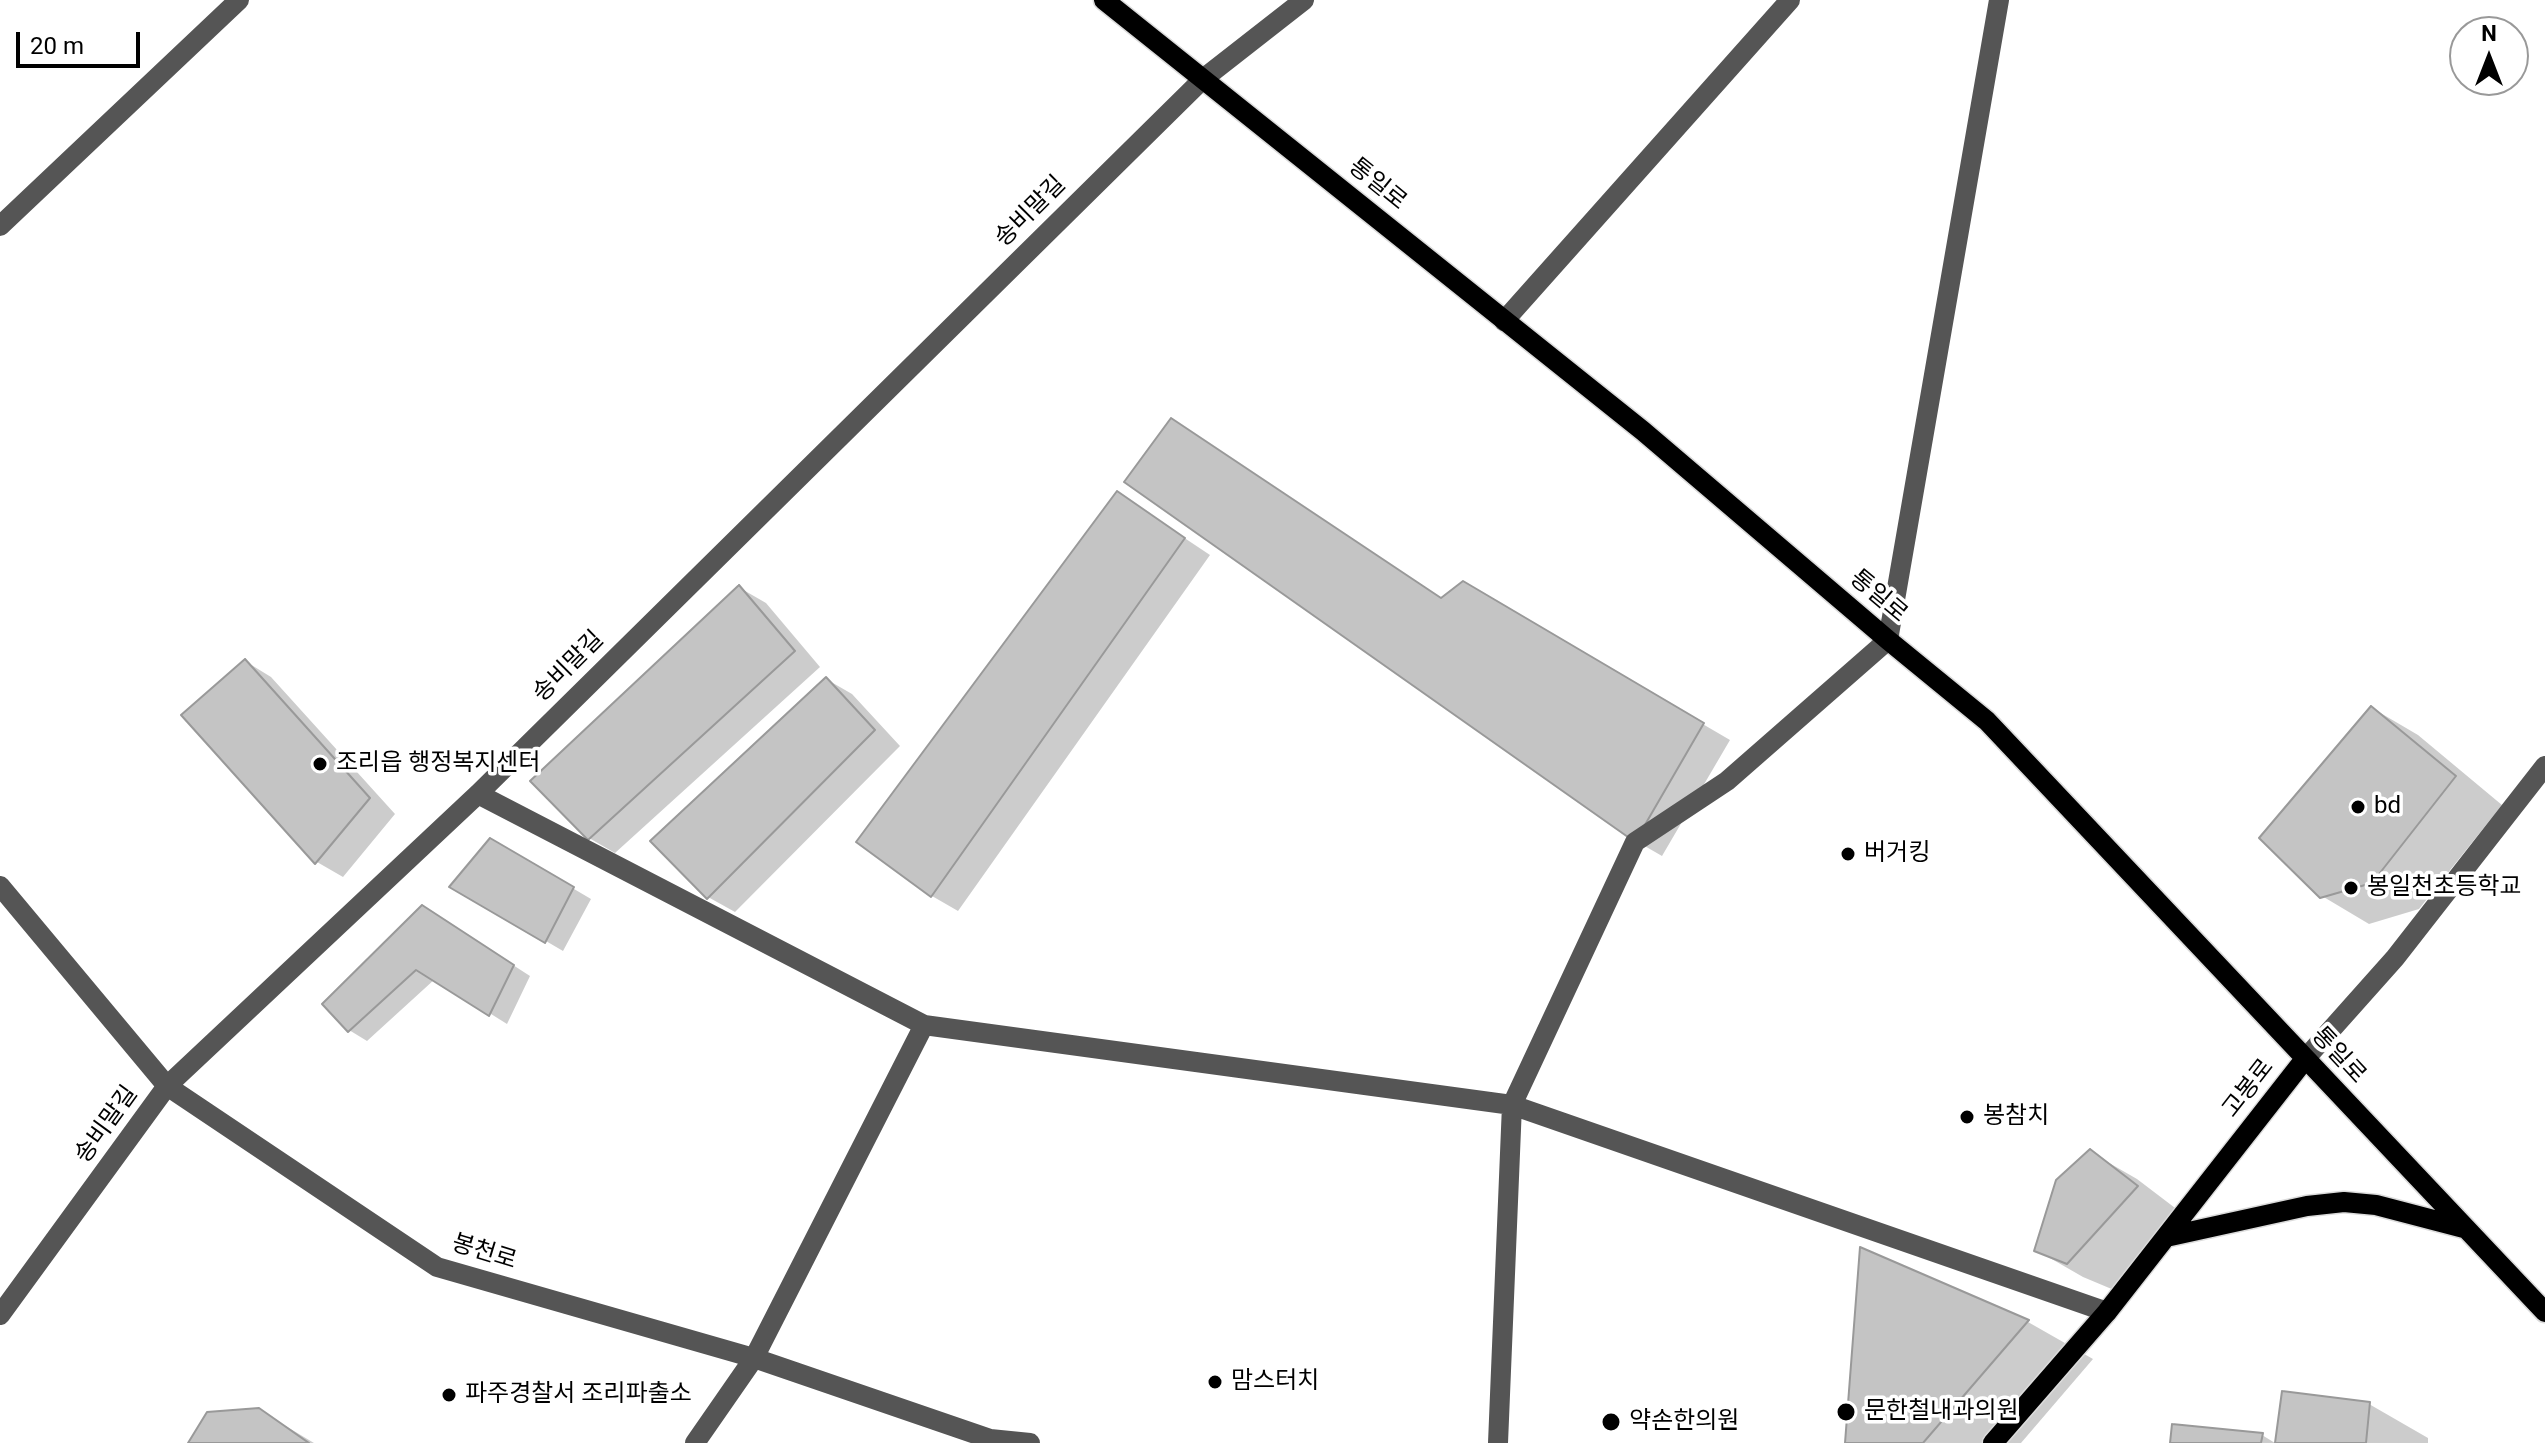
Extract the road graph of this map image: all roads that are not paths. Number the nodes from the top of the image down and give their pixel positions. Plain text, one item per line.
1 (239, 0) edge
2 (1104, 0) edge
3 (1304, 0) edge
4 (1790, 0) edge
5 (1999, 0) edge
6 (1203, 79) junction
7 (0, 226) edge
8 (1504, 321) junction
9 (1888, 640) junction
10 (2545, 766) edge
11 (478, 794) junction
12 (0, 886) edge
13 (924, 1025) junction
14 (2305, 1059) junction
15 (167, 1086) junction
16 (1512, 1105) junction
17 (2464, 1228) junction
18 (2166, 1237) junction
19 (2107, 1312) junction
20 (2545, 1312) edge
21 (0, 1315) edge
22 (754, 1358) junction
23 (695, 1443) edge
24 (1030, 1443) edge
25 (1498, 1443) edge
26 (1993, 1443) edge

1 - 7 street
2 - 6 main road, 통일로
3 - 6 street, 송비말길
4 - 8 street
5 - 9 street
6 - 8 main road, 통일로
6 - 11 street, 송비말길
8 - 9 main road, 통일로
9 - 14 main road, 통일로
9 - 16 street
10 - 14 street, 고봉로
11 - 13 street
11 - 15 street, 송비말길
12 - 15 street, 봉천로
13 - 16 street
13 - 22 street
14 - 17 main road, 통일로
14 - 18 main road, 고봉로
15 - 21 street, 송비말길
15 - 22 street, 봉천로
16 - 19 street
16 - 25 street
17 - 18 main road
17 - 20 main road, 통일로
18 - 19 main road, 고봉로
19 - 26 main road, 고봉로
22 - 23 street
22 - 24 street, 봉천로

